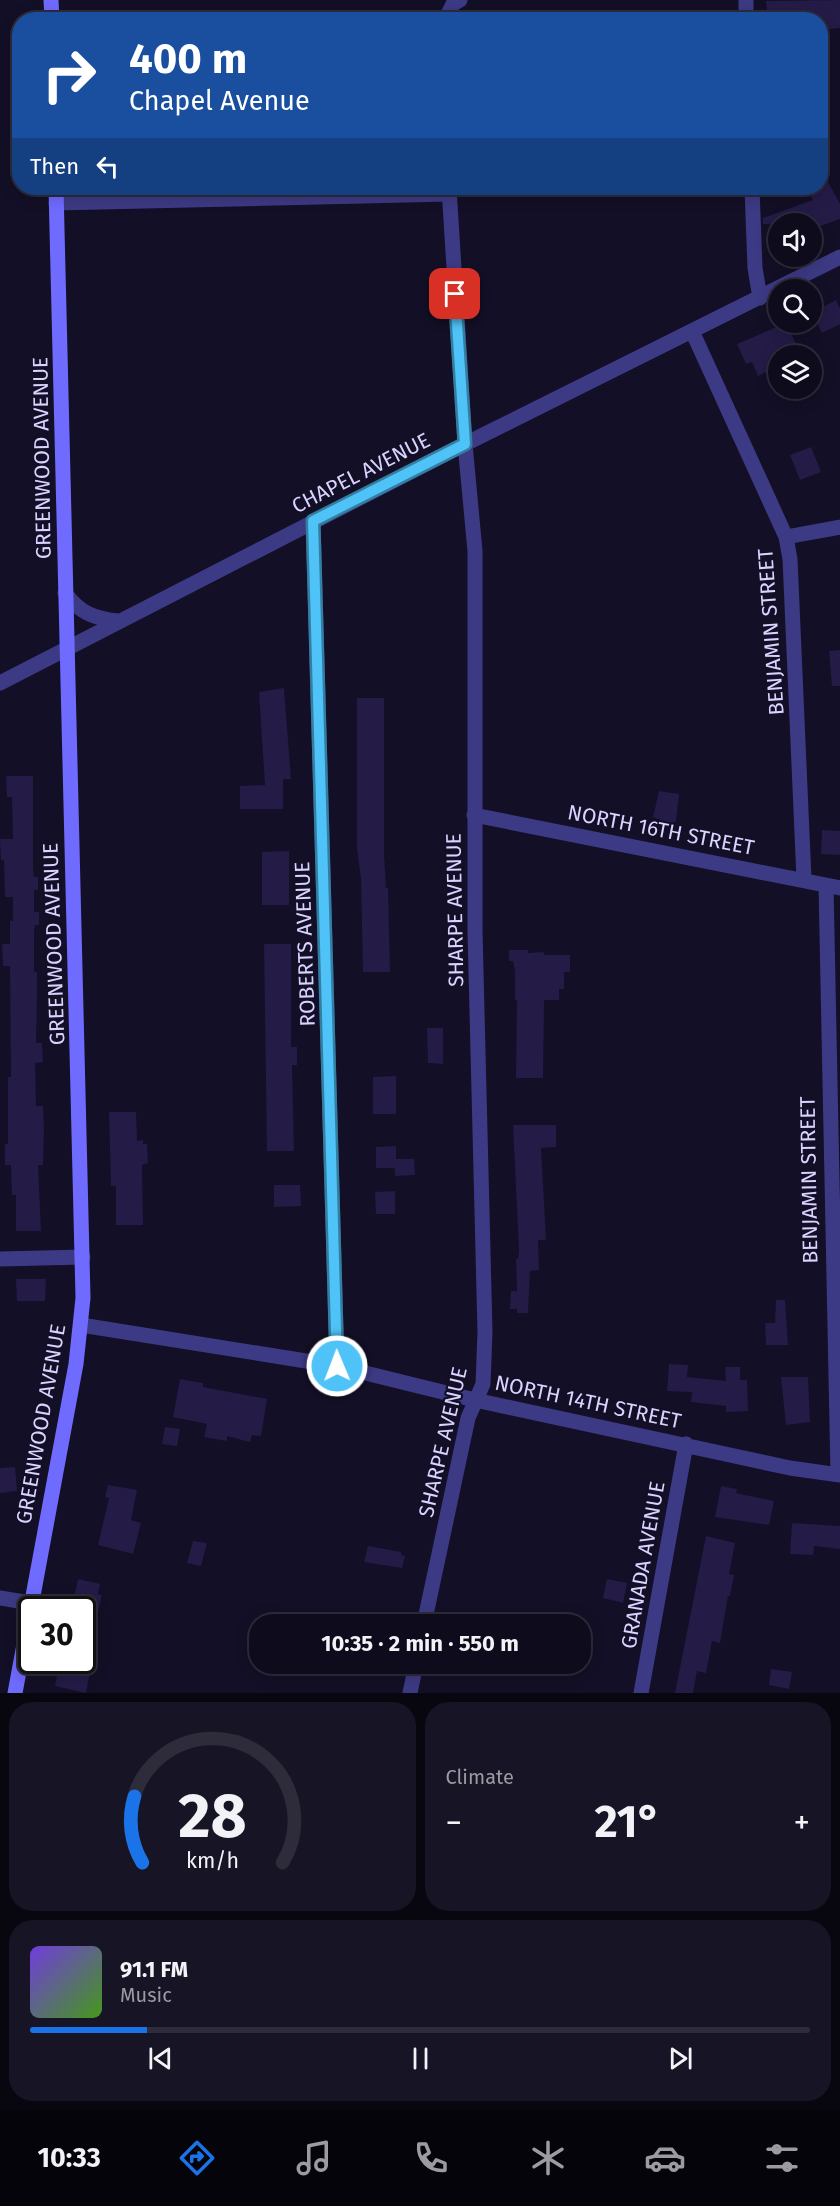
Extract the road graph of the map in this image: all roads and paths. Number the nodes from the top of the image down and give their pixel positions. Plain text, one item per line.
1 (460, 0) edge
2 (449, 12) edge
3 (56, 195) edge
4 (449, 195) edge
5 (752, 195) edge
6 (840, 257) edge
7 (760, 298) junction
8 (692, 331) junction
9 (465, 444) junction
10 (313, 521) junction
11 (840, 527) edge
12 (786, 537) junction
13 (65, 593) junction
14 (118, 621) junction
15 (66, 648) junction
16 (0, 683) edge
17 (474, 815) junction
18 (804, 879) junction
19 (833, 886) edge
20 (83, 1257) junction
21 (0, 1259) edge
22 (81, 1325) junction
23 (337, 1366) junction
24 (475, 1400) junction
25 (686, 1444) junction
26 (839, 1474) edge
27 (31, 1596) edge
28 (0, 1598) edge
29 (18, 1601) edge
30 (426, 1614) edge
31 (18, 1674) edge
32 (414, 1674) edge
33 (15, 1693) edge
34 (410, 1693) edge
35 (641, 1693) edge

1 - 2 street
3 - 13 street, GREENWOOD AVENUE
4 - 9 street, SHARPE AVENUE
5 - 7 street
6 - 7 street, CHAPEL AVENUE
7 - 8 street, CHAPEL AVENUE
8 - 9 street, CHAPEL AVENUE
8 - 12 street, BENJAMIN STREET
9 - 10 street, CHAPEL AVENUE
9 - 17 street, SHARPE AVENUE
10 - 14 street, CHAPEL AVENUE
10 - 23 street, ROBERTS AVENUE
11 - 12 street
12 - 18 street, BENJAMIN STREET
13 - 14 street
13 - 15 street, GREENWOOD AVENUE
14 - 15 street, CHAPEL AVENUE
15 - 16 street, CHAPEL AVENUE
15 - 20 street, GREENWOOD AVENUE
17 - 18 street, NORTH 16TH STREET
17 - 24 street, SHARPE AVENUE
18 - 19 street, NORTH 16TH STREET
19 - 26 street, BENJAMIN STREET
20 - 21 street
20 - 22 street, GREENWOOD AVENUE
22 - 23 street, NORTH 14TH STREET
22 - 27 street, GREENWOOD AVENUE
23 - 24 street, NORTH 14TH STREET
24 - 25 street, NORTH 14TH STREET
24 - 30 street, SHARPE AVENUE
25 - 26 street, NORTH 14TH STREET
25 - 35 street, GRANADA AVENUE
28 - 29 street
31 - 33 street, GREENWOOD AVENUE
32 - 34 street

